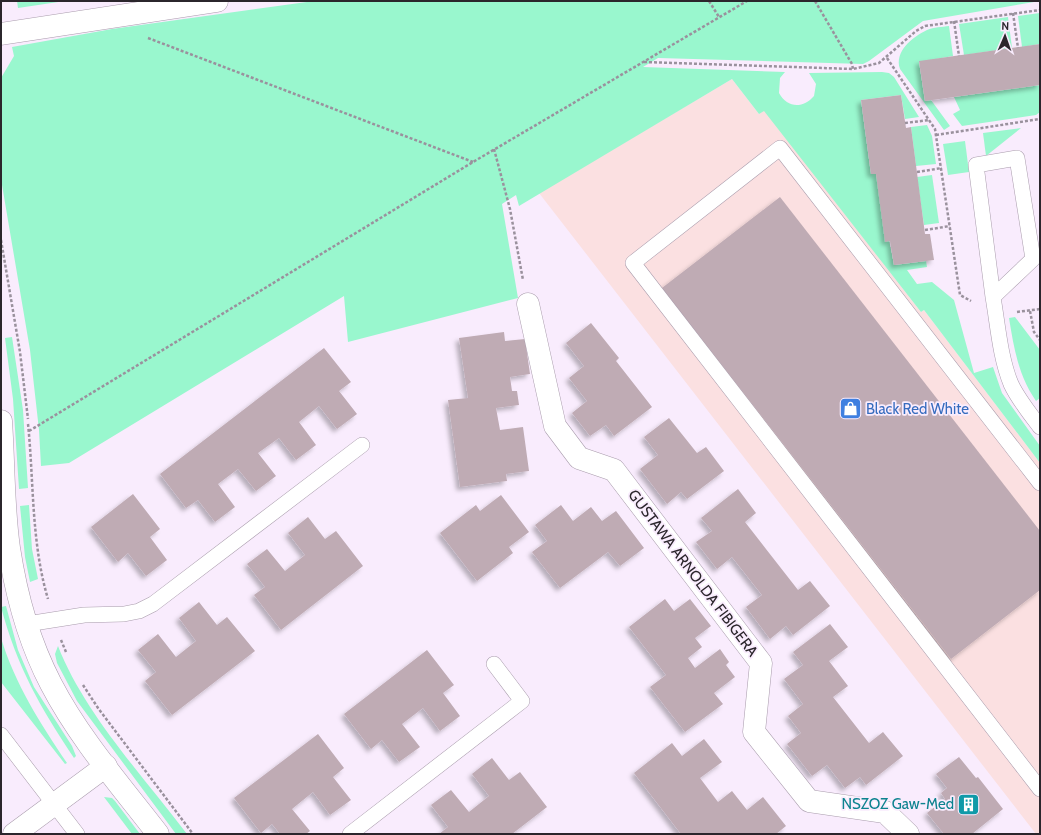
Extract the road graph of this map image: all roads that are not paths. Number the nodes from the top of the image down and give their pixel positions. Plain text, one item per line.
1 (217, 1) edge
2 (1, 34) edge
3 (993, 297) junction
4 (528, 304) road end
5 (1, 421) edge
6 (1040, 427) edge
7 (362, 445) dead end
8 (1040, 482) edge
9 (5, 548) edge
10 (27, 624) junction
11 (494, 664) dead end
12 (1, 735) edge
13 (106, 766) junction
14 (1040, 789) edge
15 (53, 803) junction
16 (14, 834) edge
17 (76, 834) edge
18 (158, 834) edge
19 (350, 834) edge
20 (908, 834) edge

1 - 2 street
3 - 3 lane
3 - 6 lane
4 - 20 street, GUSTAWA ARNOLDA FIBIGERA
5 - 9 street
7 - 10 lane
8 - 14 lane
9 - 10 street
10 - 13 street
11 - 19 lane
12 - 15 lane
13 - 15 street
13 - 18 street
15 - 16 street
15 - 17 lane

